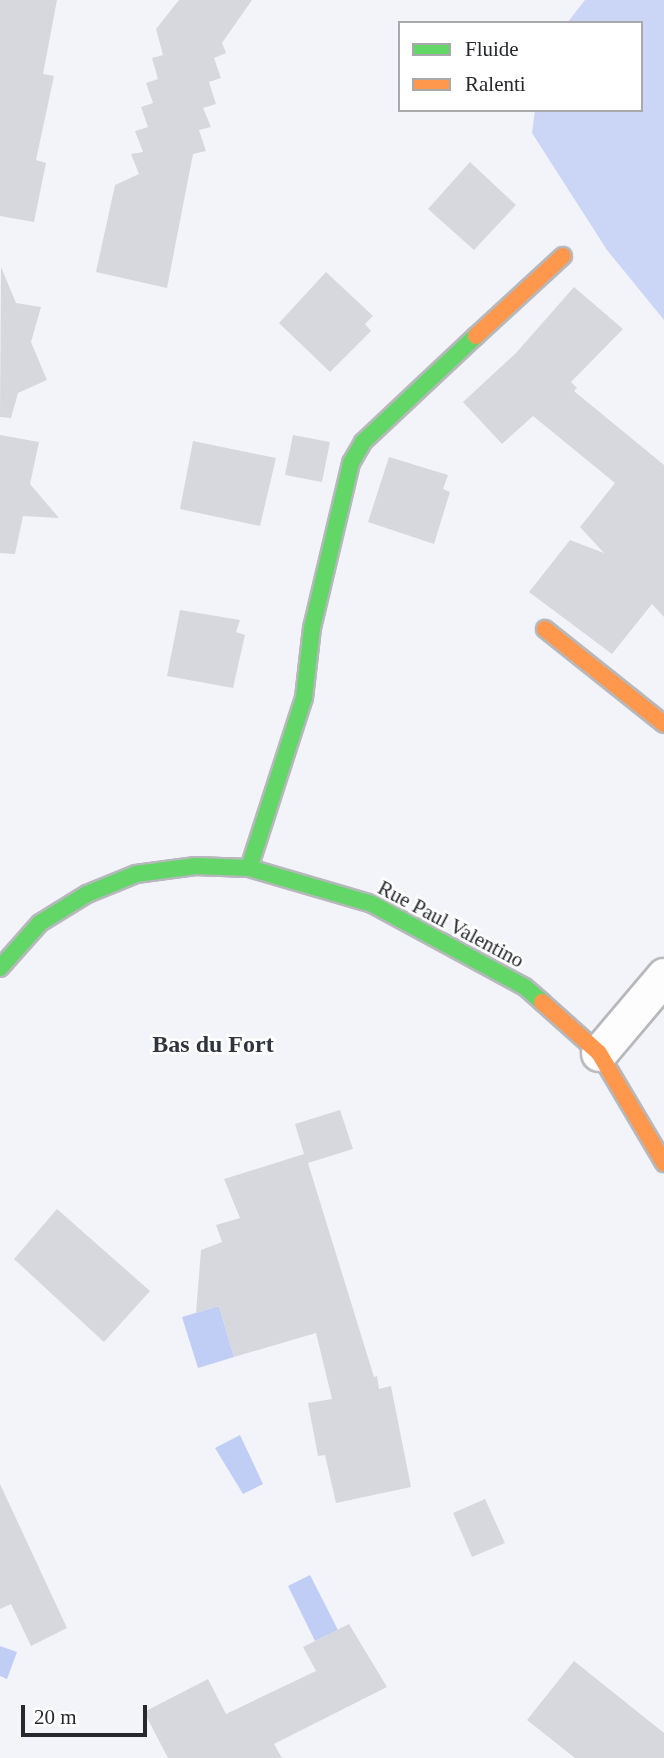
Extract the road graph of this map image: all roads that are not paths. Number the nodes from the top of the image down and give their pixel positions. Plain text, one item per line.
1 (563, 256) dead end
2 (545, 629) dead end
3 (664, 724) edge
4 (249, 868) junction
5 (0, 968) edge
6 (664, 976) edge
7 (599, 1053) junction
8 (664, 1163) edge

1 - 4 street
2 - 3 street
4 - 5 street, Rue Paul Valentino
4 - 7 street, Rue Paul Valentino
6 - 7 street
7 - 8 street, Rue Paul Valentino

